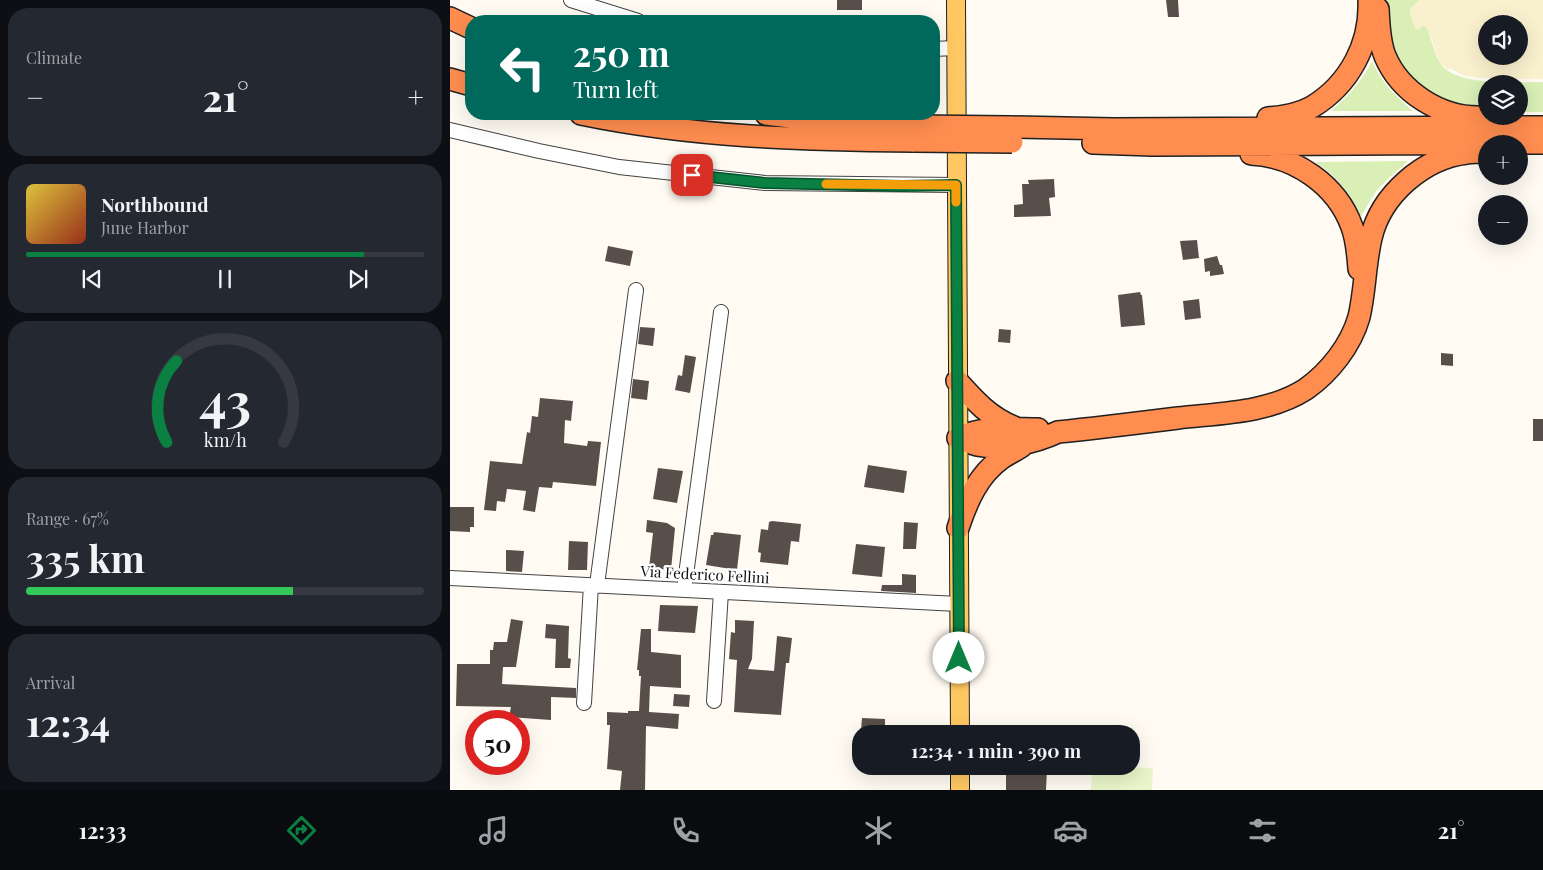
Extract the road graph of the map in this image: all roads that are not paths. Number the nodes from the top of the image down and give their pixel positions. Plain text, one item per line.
1 (571, 0) edge
2 (956, 0) edge
3 (1369, 0) edge
4 (1375, 0) edge
5 (619, 15) edge
6 (450, 18) edge
7 (465, 25) edge
8 (955, 48) junction
9 (940, 49) edge
10 (450, 78) edge
11 (465, 83) edge
12 (1543, 118) edge
13 (610, 120) edge
14 (815, 120) edge
15 (1543, 128) edge
16 (1126, 129) junction
17 (450, 130) edge
18 (914, 134) junction
19 (1011, 135) junction
20 (1478, 143) edge
21 (1528, 143) edge
22 (1543, 143) edge
23 (1152, 145) junction
24 (1478, 152) edge
25 (956, 185) junction
26 (636, 290) dead end
27 (1362, 295) junction
28 (721, 312) dead end
29 (957, 381) junction
30 (1025, 435) junction
31 (958, 438) junction
32 (958, 528) junction
33 (450, 578) edge
34 (594, 585) junction
35 (684, 590) junction
36 (721, 592) junction
37 (958, 604) junction
38 (714, 701) dead end
39 (584, 703) dead end
40 (960, 725) edge
41 (960, 775) edge
42 (960, 790) edge

1 - 5 street
2 - 8 main road
3 - 16 highway
4 - 12 highway
6 - 7 highway
8 - 9 street
8 - 25 main road
10 - 11 highway
13 - 18 highway
14 - 18 highway
15 - 16 highway
16 - 19 highway
17 - 25 street
18 - 19 highway, bridge
19 - 23 highway
20 - 23 highway
21 - 22 highway
23 - 27 highway
24 - 27 highway
25 - 29 main road
26 - 34 street
27 - 30 highway
28 - 35 street
29 - 30 highway
29 - 31 main road
30 - 31 highway
30 - 32 highway
31 - 32 main road
32 - 37 main road
33 - 34 street, Via Federico Fellini
34 - 35 street, Via Federico Fellini
34 - 39 street
35 - 36 street, Via Federico Fellini
36 - 37 street, Via Federico Fellini
36 - 38 street
37 - 40 main road
41 - 42 main road

